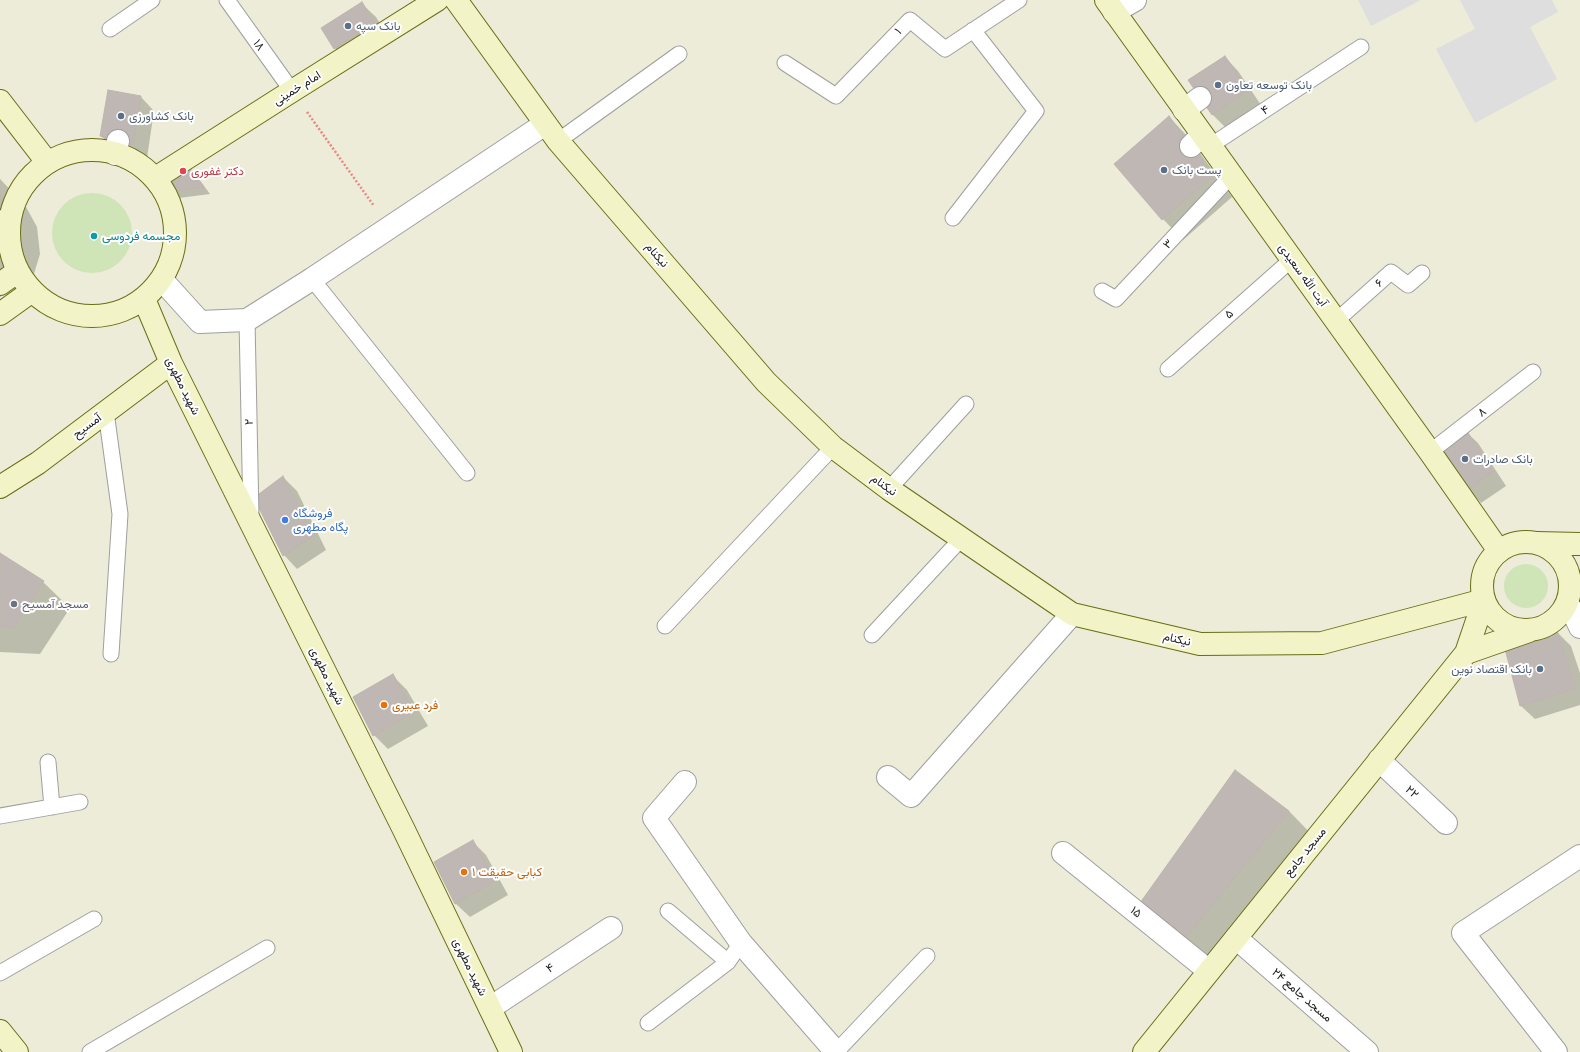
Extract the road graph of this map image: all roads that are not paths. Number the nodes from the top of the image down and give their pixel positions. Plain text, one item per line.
1 (152, 0) edge
2 (227, 0) edge
3 (437, 0) edge
4 (456, 0) edge
5 (1018, 0) edge
6 (1135, 0) edge
7 (1110, 6) edge
8 (110, 28) dead end
9 (973, 30) junction
10 (1361, 47) dead end
11 (679, 54) dead end
12 (786, 63) dead end
13 (292, 91) junction
14 (0, 101) edge
15 (545, 124) junction
16 (558, 141) junction
17 (1201, 143) junction
18 (47, 162) junction
19 (1231, 176) junction
20 (160, 178) junction
21 (953, 218) dead end
22 (1291, 260) junction
23 (18, 271) junction
24 (1422, 272) dead end
25 (312, 279) junction
26 (162, 280) junction
27 (0, 284) edge
28 (1102, 291) dead end
29 (32, 292) junction
30 (144, 299) junction
31 (0, 314) edge
32 (247, 320) junction
33 (1336, 320) junction
34 (171, 363) junction
35 (1168, 369) dead end
36 (1533, 372) dead end
37 (966, 404) dead end
38 (106, 412) junction
39 (833, 447) junction
40 (1430, 452) junction
41 (467, 473) dead end
42 (0, 487) edge
43 (889, 489) junction
44 (251, 524) junction
45 (961, 539) junction
46 (1535, 543) junction
47 (1580, 544) edge
48 (1499, 551) junction
49 (1484, 600) junction
50 (1072, 614) junction
51 (1572, 615) edge
52 (665, 626) dead end
53 (1531, 635) junction
54 (872, 636) dead end
55 (1466, 653) junction
56 (111, 654) dead end
57 (1379, 760) junction
58 (48, 762) dead end
59 (888, 777) dead end
60 (685, 782) dead end
61 (80, 802) dead end
62 (52, 807) junction
63 (0, 816) edge
64 (1446, 823) dead end
65 (1063, 853) dead end
66 (1580, 856) edge
67 (668, 911) dead end
68 (94, 919) dead end
69 (611, 928) dead end
70 (1236, 938) junction
71 (741, 943) junction
72 (266, 948) dead end
73 (927, 956) dead end
74 (728, 962) junction
75 (1209, 971) junction
76 (0, 973) edge
77 (490, 1008) junction
78 (648, 1023) dead end
79 (0, 1031) edge
80 (17, 1052) edge
81 (90, 1052) edge
82 (512, 1052) edge
83 (836, 1052) edge
84 (1144, 1052) edge
85 (1367, 1052) edge
86 (1556, 1052) edge

1 - 8 lane
2 - 13 lane, ۱۸
3 - 13 street, امام خمینی
4 - 15 street, نیکنام
5 - 9 lane, ۱
6 - 7 street
7 - 17 street, آیت الله سعیدی
9 - 12 lane, ۱
9 - 21 lane
10 - 17 lane, ۴
11 - 16 lane
13 - 20 street, امام خمینی
14 - 18 street
15 - 16 street, نیکنام
15 - 25 street
16 - 39 street, نیکنام
17 - 19 street, آیت الله سعیدی
18 - 20 street
18 - 23 street
19 - 22 street, آیت الله سعیدی
19 - 28 lane, ۳
20 - 26 street
22 - 33 street, آیت الله سعیدی
22 - 35 lane, ۵
23 - 27 street
23 - 29 street
24 - 33 lane, ۶
25 - 32 street
25 - 41 lane
26 - 30 street
26 - 32 street
29 - 30 street
29 - 31 street
30 - 34 street, شهید مطهری
32 - 44 lane, ۲
33 - 40 street, آیت الله سعیدی
34 - 38 street, آمسیح
34 - 44 street, شهید مطهری
36 - 40 lane, ۸
37 - 43 lane
38 - 42 street, آمسیح
38 - 56 lane
39 - 43 street, نیکنام
39 - 52 lane
40 - 48 street, آیت الله سعیدی
43 - 45 street, نیکنام
44 - 77 street, شهید مطهری
45 - 50 street, نیکنام
45 - 54 lane
46 - 47 street
46 - 48 street
46 - 51 street
48 - 49 street
49 - 50 street, نیکنام
49 - 53 street
49 - 55 street
50 - 59 street
51 - 53 street
53 - 55 street
55 - 57 street, مسجد جامع
57 - 64 street, ۲۲
57 - 70 street, مسجد جامع
58 - 62 lane
60 - 71 street
61 - 62 lane
62 - 63 lane
65 - 75 street, ۱۵
66 - 86 street
67 - 74 lane
68 - 76 lane
69 - 77 street, ۴
70 - 75 street, مسجد جامع
70 - 85 street, ۲۴ مسجد جامع
71 - 74 lane
71 - 83 street
72 - 81 lane
73 - 83 lane
74 - 78 lane
75 - 84 street, مسجد جامع
77 - 82 street, شهید مطهری
79 - 80 street

